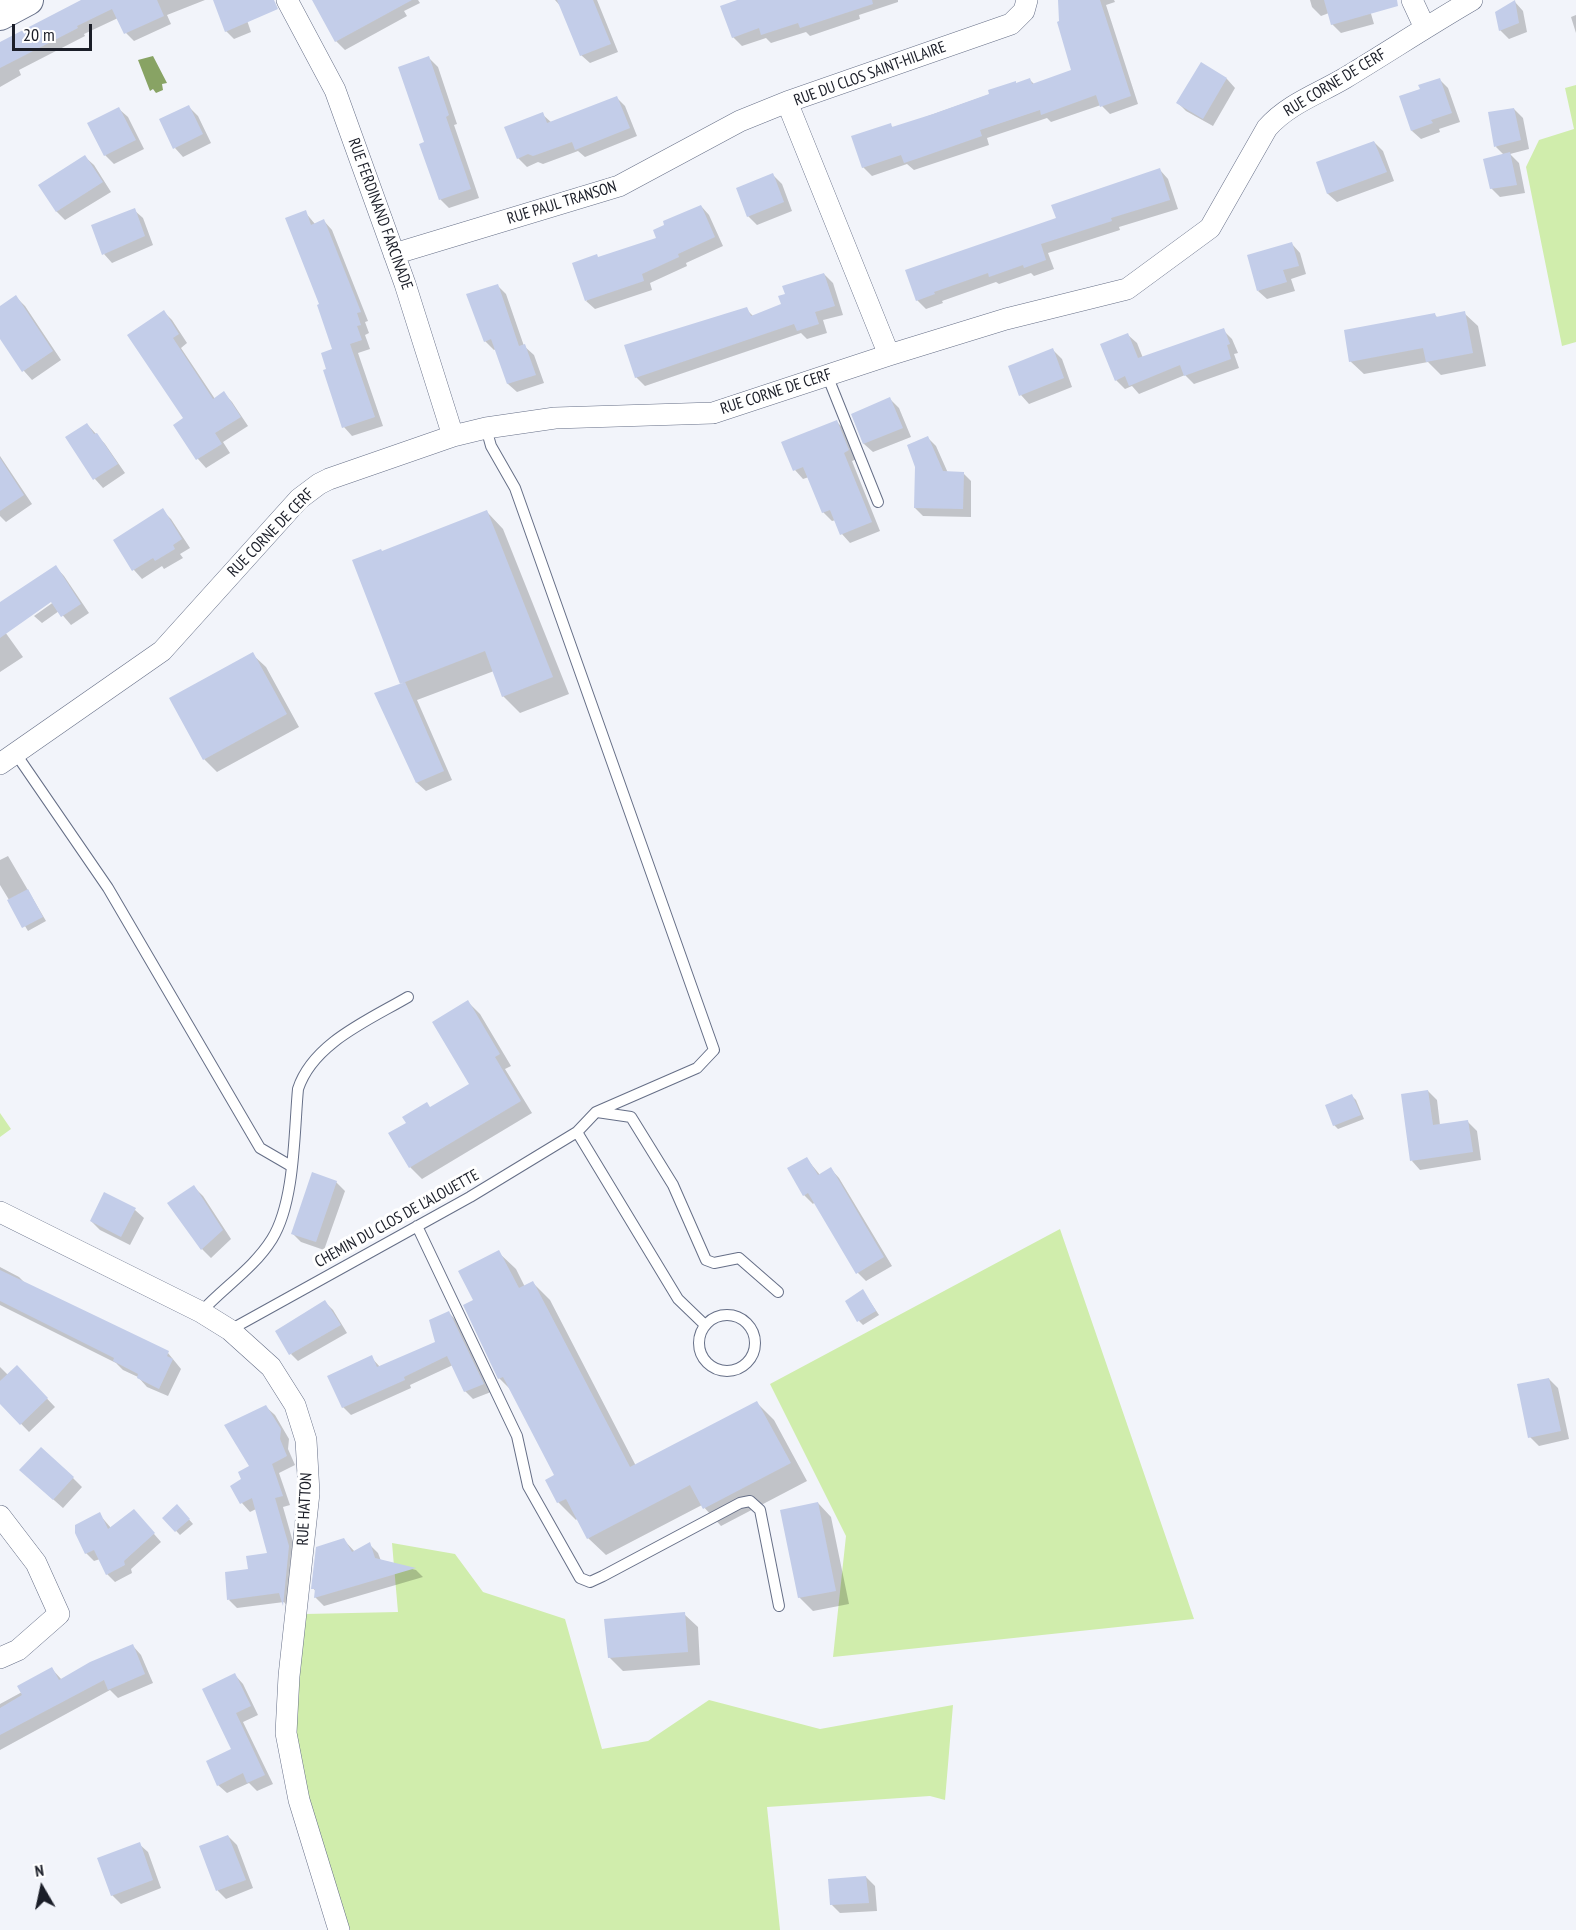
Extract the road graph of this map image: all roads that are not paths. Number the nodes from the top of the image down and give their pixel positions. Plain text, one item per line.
1 (28, 0) edge
2 (287, 0) edge
3 (1027, 0) edge
4 (1412, 0) edge
5 (1472, 0) edge
6 (0, 15) edge
7 (1425, 28) junction
8 (788, 102) junction
9 (394, 254) junction
10 (889, 355) junction
11 (827, 375) junction
12 (486, 428) junction
13 (453, 436) junction
14 (878, 502) dead end
15 (8, 759) edge
16 (408, 997) dead end
17 (596, 1112) junction
18 (577, 1132) junction
19 (291, 1166) junction
20 (0, 1212) edge
21 (417, 1226) junction
22 (778, 1292) dead end
23 (201, 1312) junction
24 (705, 1325) junction
25 (230, 1330) junction
26 (0, 1516) edge
27 (779, 1606) dead end
28 (0, 1658) edge
29 (339, 1930) edge

1 - 6 main road
2 - 9 street, RUE FERDINAND FARCINADE
3 - 8 street, RUE DU CLOS SAINT-HILAIRE
4 - 7 street
5 - 7 street, RUE CORNE DE CERF
7 - 10 street, RUE CORNE DE CERF
8 - 9 street, RUE PAUL TRANSON
8 - 10 street, RUE DU CLOS SAINT-HILAIRE
9 - 13 street, RUE FERDINAND FARCINADE
10 - 11 street, RUE CORNE DE CERF
11 - 12 street, RUE CORNE DE CERF
11 - 14 lane
12 - 13 street, RUE CORNE DE CERF
12 - 17 lane
13 - 15 street, RUE CORNE DE CERF
15 - 19 lane
16 - 19 lane
17 - 18 lane, CHEMIN DU CLOS DE L'ALOUETTE
17 - 22 lane
18 - 21 lane, CHEMIN DU CLOS DE L'ALOUETTE
18 - 24 lane
19 - 23 lane
20 - 23 street, RUE HATTON
21 - 25 lane, CHEMIN DU CLOS DE L'ALOUETTE
21 - 27 lane
23 - 25 street, RUE HATTON
24 - 24 lane
25 - 29 street, RUE HATTON
26 - 28 street

